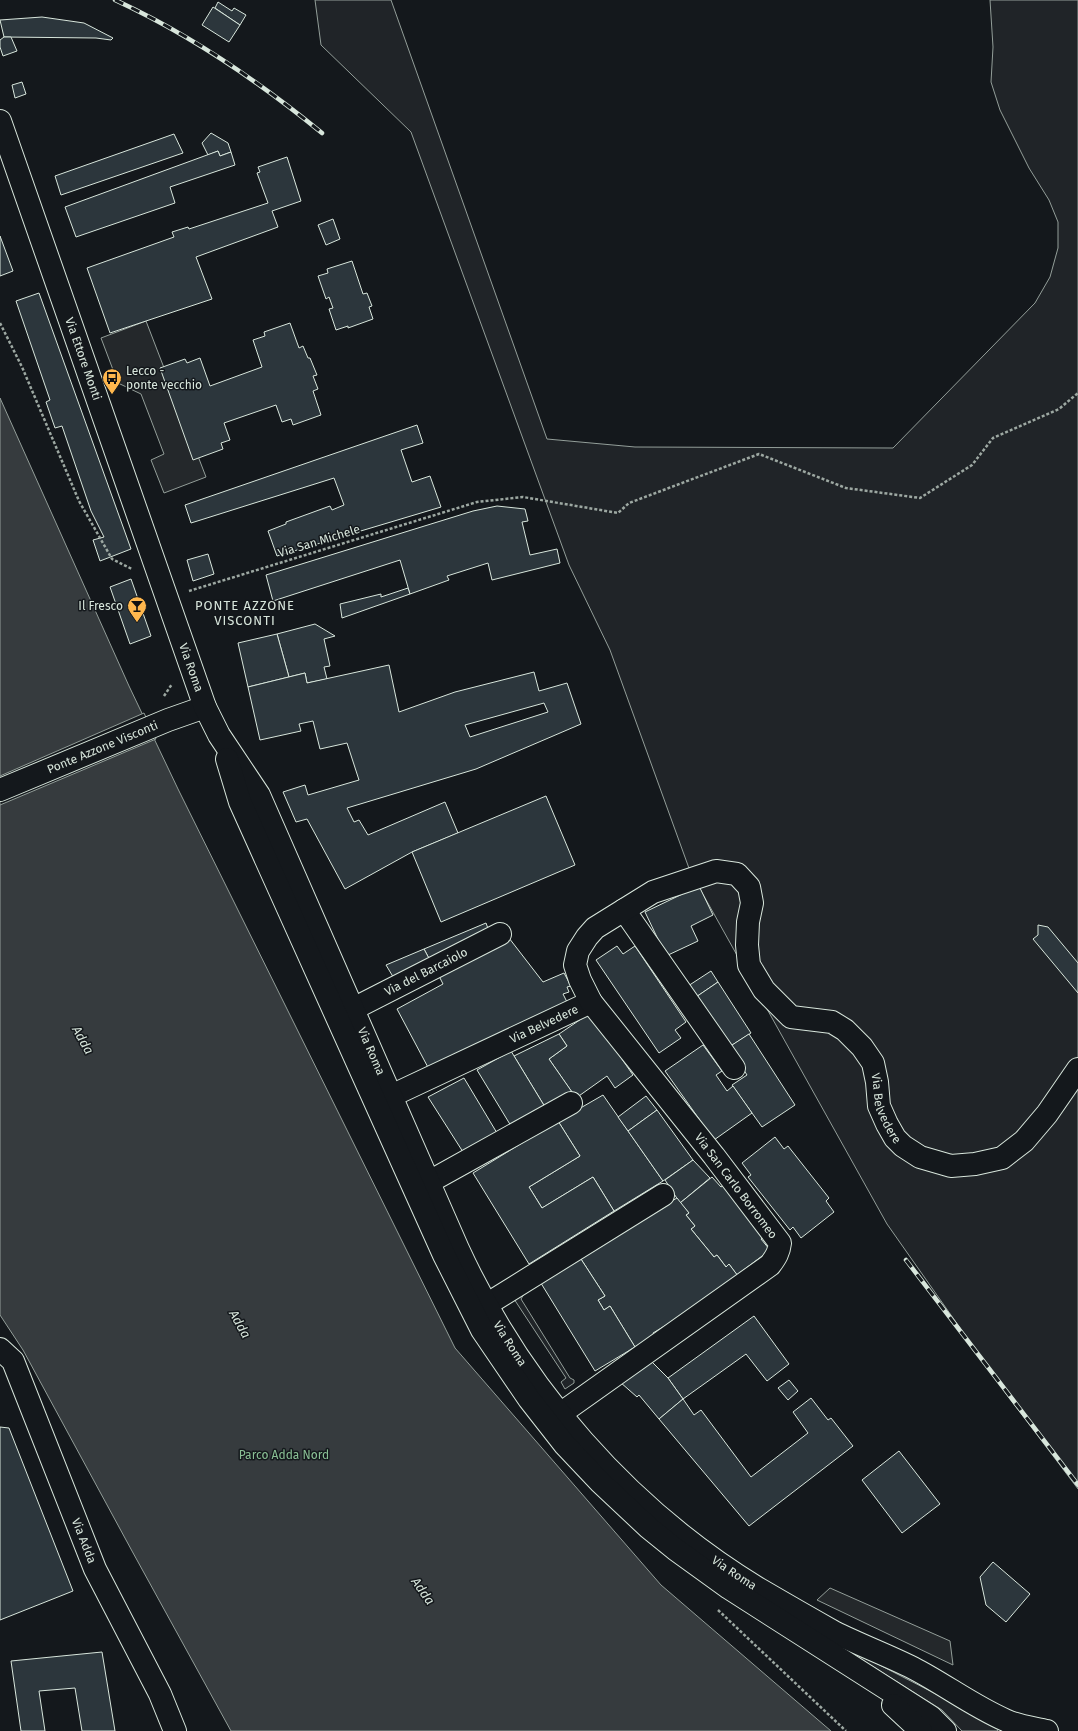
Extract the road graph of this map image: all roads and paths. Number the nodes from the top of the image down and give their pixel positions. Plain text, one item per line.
1 (0, 120) edge
2 (0, 323) edge
3 (1078, 393) edge
4 (138, 572) dead end
5 (167, 598) junction
6 (173, 683) dead end
7 (161, 700) dead end
8 (205, 707) junction
9 (219, 735) junction
10 (0, 790) edge
11 (624, 910) junction
12 (500, 934) dead end
13 (591, 1002) junction
14 (353, 1009) junction
15 (734, 1068) dead end
16 (1078, 1069) edge
17 (391, 1096) junction
18 (571, 1103) dead end
19 (428, 1182) junction
20 (664, 1195) dead end
21 (486, 1305) junction
22 (0, 1349) edge
23 (560, 1414) junction
24 (777, 1618) junction
25 (175, 1731) edge
26 (921, 1731) edge
27 (945, 1731) edge
28 (1047, 1731) edge

1 - 5 main road, Via Ettore Monti
2 - 4 path
3 - 5 path, Via San Michele
5 - 8 main road, Via Roma
6 - 7 path
8 - 9 main road, Via Roma
8 - 10 main road, Ponte Azzone Visconti
9 - 14 main road, Via Roma
9 - 24 main road, Via Roma
11 - 13 main road, Via Belvedere
11 - 15 main road
11 - 16 main road, Via Belvedere
12 - 14 main road, Via del Barcaiolo
13 - 17 main road, Via Belvedere
13 - 23 main road, Via San Carlo Borromeo
14 - 17 main road, Via Roma
17 - 19 main road, Via Roma
18 - 19 main road
19 - 21 main road, Via Roma
20 - 21 main road
21 - 23 main road, Via Roma
22 - 25 main road, Via Adda
23 - 28 main road, Via Roma
24 - 26 main road, Via Roma
24 - 27 main road, Via Roma

